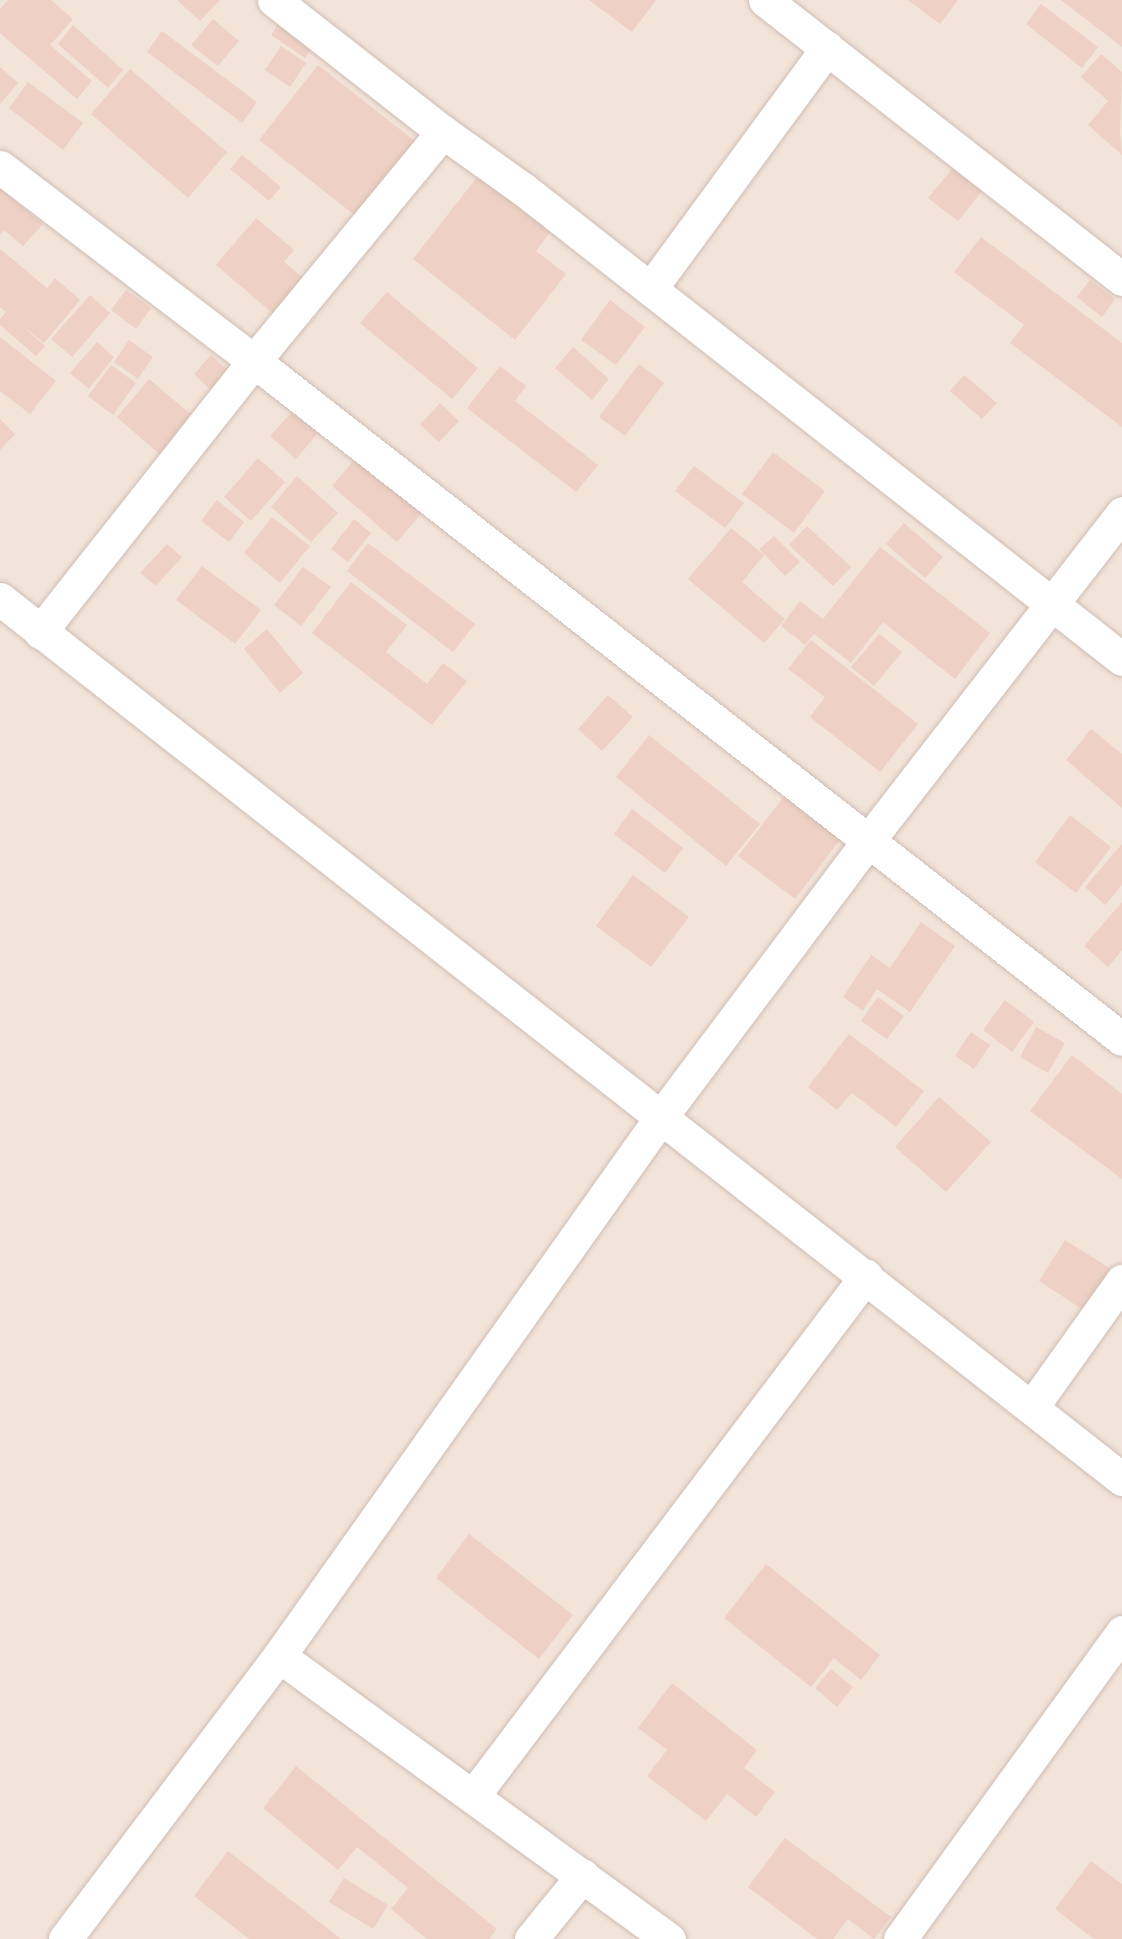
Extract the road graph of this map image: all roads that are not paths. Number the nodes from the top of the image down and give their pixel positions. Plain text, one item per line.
1 (274, 0) edge
2 (765, 0) edge
3 (827, 48) junction
4 (443, 132) junction
5 (0, 168) edge
6 (1122, 279) edge
7 (651, 288) junction
8 (254, 361) junction
9 (1122, 513) edge
10 (0, 599) edge
11 (1052, 606) junction
12 (40, 632) junction
13 (1122, 659) edge
14 (868, 841) junction
15 (1122, 1039) edge
16 (661, 1117) junction
17 (866, 1276) junction
18 (1122, 1281) edge
19 (1032, 1407) junction
20 (1122, 1479) edge
21 (1122, 1632) edge
22 (279, 1656) junction
23 (473, 1796) junction
24 (583, 1875) junction
25 (65, 1939) edge
26 (531, 1939) edge
27 (669, 1939) edge
28 (900, 1939) edge

1 - 4 street
2 - 3 street
3 - 6 street
3 - 7 street
4 - 7 street
4 - 8 street
5 - 8 street
7 - 11 street
8 - 12 street
8 - 14 street
9 - 11 street
10 - 12 street
11 - 13 street
11 - 14 street
12 - 16 street
14 - 15 street
14 - 16 street
16 - 17 street
16 - 22 street
17 - 19 street
17 - 23 street
18 - 19 street
19 - 20 street
21 - 28 street
22 - 23 street
22 - 25 street
23 - 24 street
24 - 26 street
24 - 27 street

